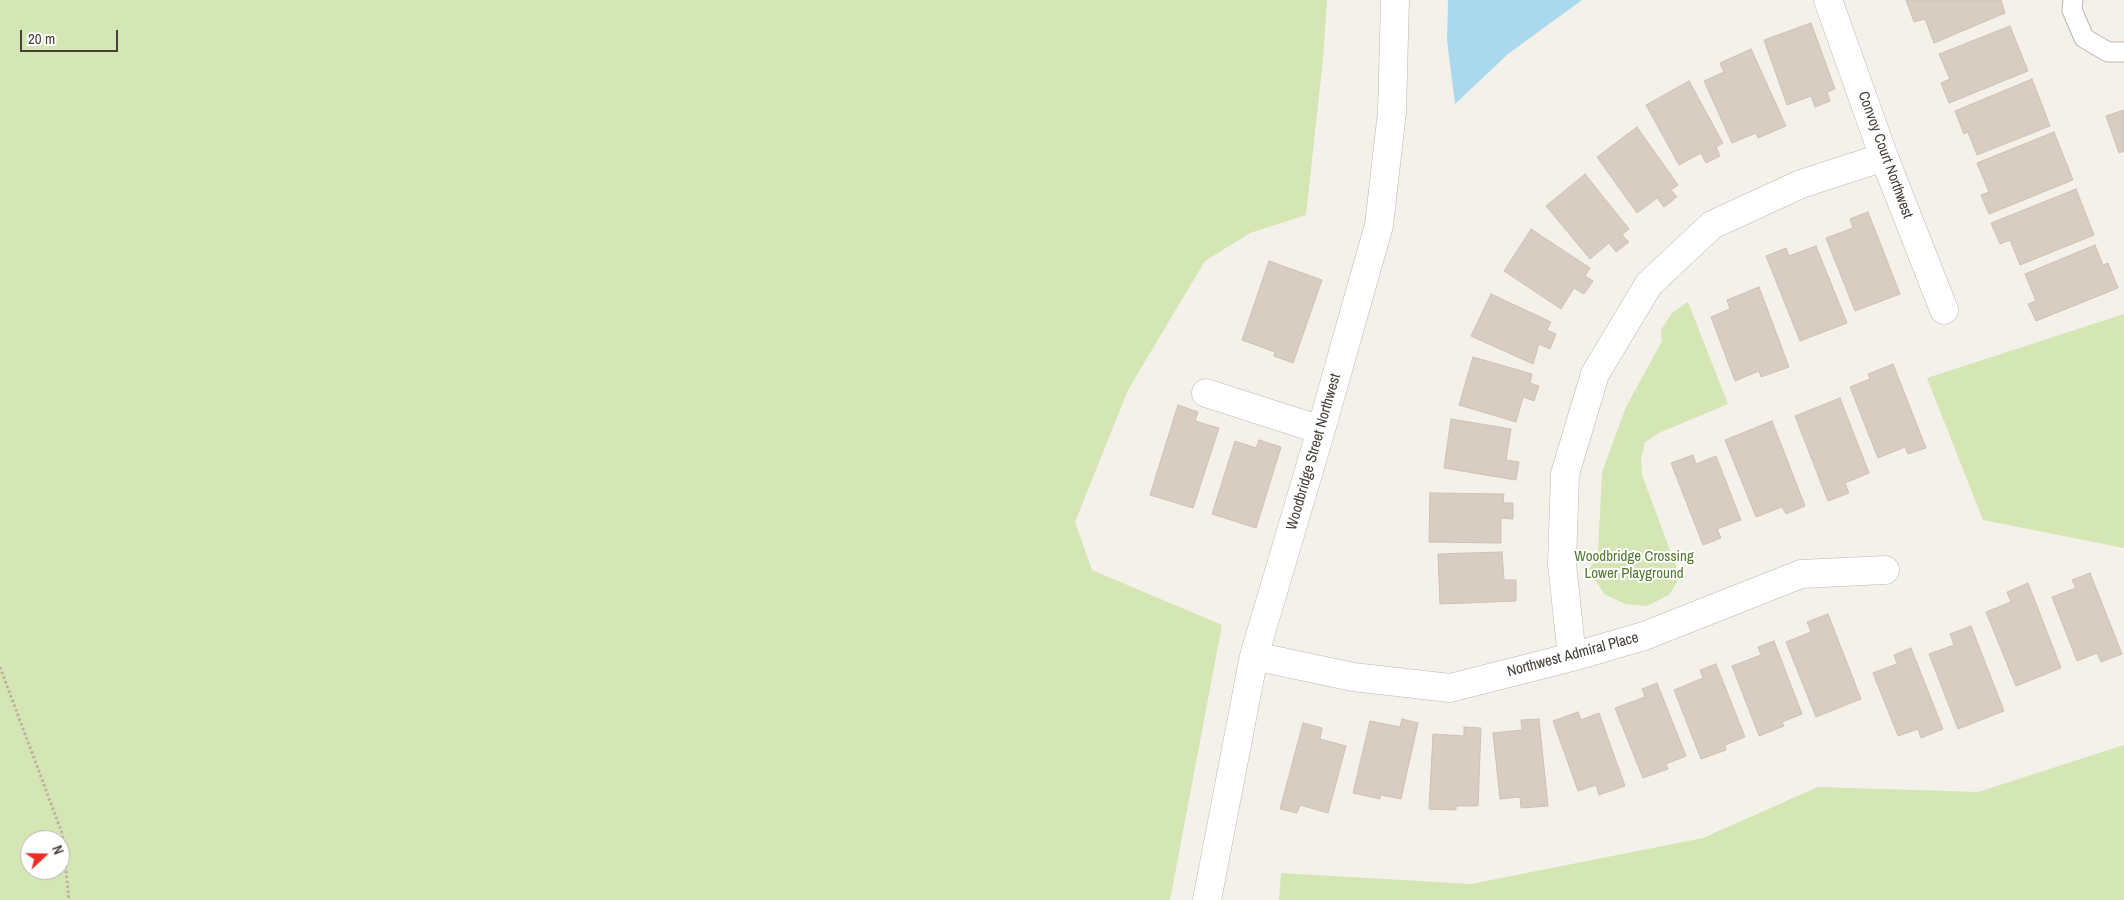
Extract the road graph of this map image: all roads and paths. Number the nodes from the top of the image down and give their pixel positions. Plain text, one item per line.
1 (1395, 0) edge
2 (1828, 0) edge
3 (2073, 0) edge
4 (2124, 52) edge
5 (1884, 157) junction
6 (1944, 310) dead end
7 (1206, 393) dead end
8 (1321, 430) junction
9 (1886, 570) dead end
10 (1254, 656) junction
11 (1572, 657) junction
12 (0, 667) edge
13 (69, 900) edge
14 (1207, 900) edge

1 - 8 street, Woodbridge Street Northwest
2 - 5 street, Convoy Court Northwest
3 - 4 lane
5 - 6 street, Convoy Court Northwest
5 - 11 street
7 - 8 street
8 - 10 street, Woodbridge Street Northwest
9 - 11 street, Northwest Admiral Place
10 - 11 street, Northwest Admiral Place
10 - 14 street, Woodbridge Street Northwest
12 - 13 path

